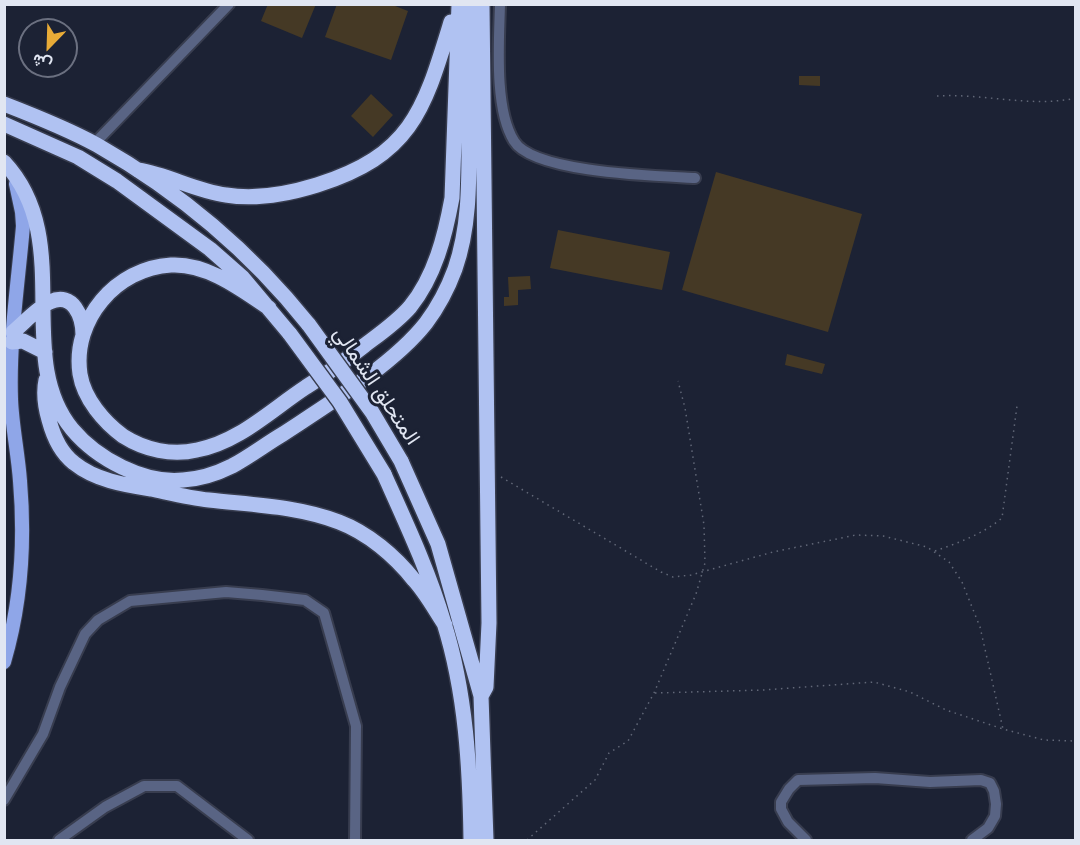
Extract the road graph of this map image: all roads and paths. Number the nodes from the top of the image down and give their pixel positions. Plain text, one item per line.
1 (229, 4) edge
2 (457, 4) edge
3 (471, 4) edge
4 (482, 4) edge
5 (500, 4) edge
6 (937, 96) dead end
7 (1076, 98) edge
8 (4, 104) edge
9 (4, 124) edge
10 (94, 144) junction
11 (8, 166) edge
12 (138, 170) junction
13 (695, 178) dead end
14 (43, 307) junction
15 (268, 308) junction
16 (83, 335) junction
17 (10, 340) edge
18 (45, 352) junction
19 (47, 371) junction
20 (678, 381) dead end
21 (1017, 406) dead end
22 (488, 469) junction
23 (934, 552) junction
24 (702, 571) junction
25 (445, 625) junction
26 (6, 656) edge
27 (654, 693) junction
28 (481, 696) junction
29 (1003, 729) junction
30 (1076, 741) edge
31 (4, 800) edge
32 (59, 840) edge
33 (248, 840) edge
34 (355, 840) edge
35 (471, 840) edge
36 (486, 840) edge
37 (526, 840) edge
38 (806, 840) edge
39 (972, 840) edge

1 - 10 street
2 - 12 highway
2 - 16 highway
3 - 19 highway
4 - 22 highway
5 - 13 street
6 - 7 path
8 - 10 highway, المتحلق الشمالي
9 - 15 highway, المتحلق الشمالي
10 - 12 highway, المتحلق الشمالي
11 - 14 highway
11 - 17 main road
12 - 28 highway, المتحلق الشمالي, bridge
14 - 16 highway
14 - 17 highway
14 - 18 highway
15 - 16 highway
15 - 25 highway, المتحلق الشمالي, bridge
17 - 18 highway
17 - 26 main road
18 - 19 highway
19 - 25 highway
20 - 24 path
21 - 23 path
22 - 24 path
22 - 28 highway
23 - 24 path
23 - 29 path
24 - 27 path
25 - 35 highway, المتحلق الشمالي
27 - 29 path
27 - 37 path
28 - 36 highway, المتحلق الشمالي
29 - 30 path
31 - 34 street
32 - 33 street
38 - 39 street

